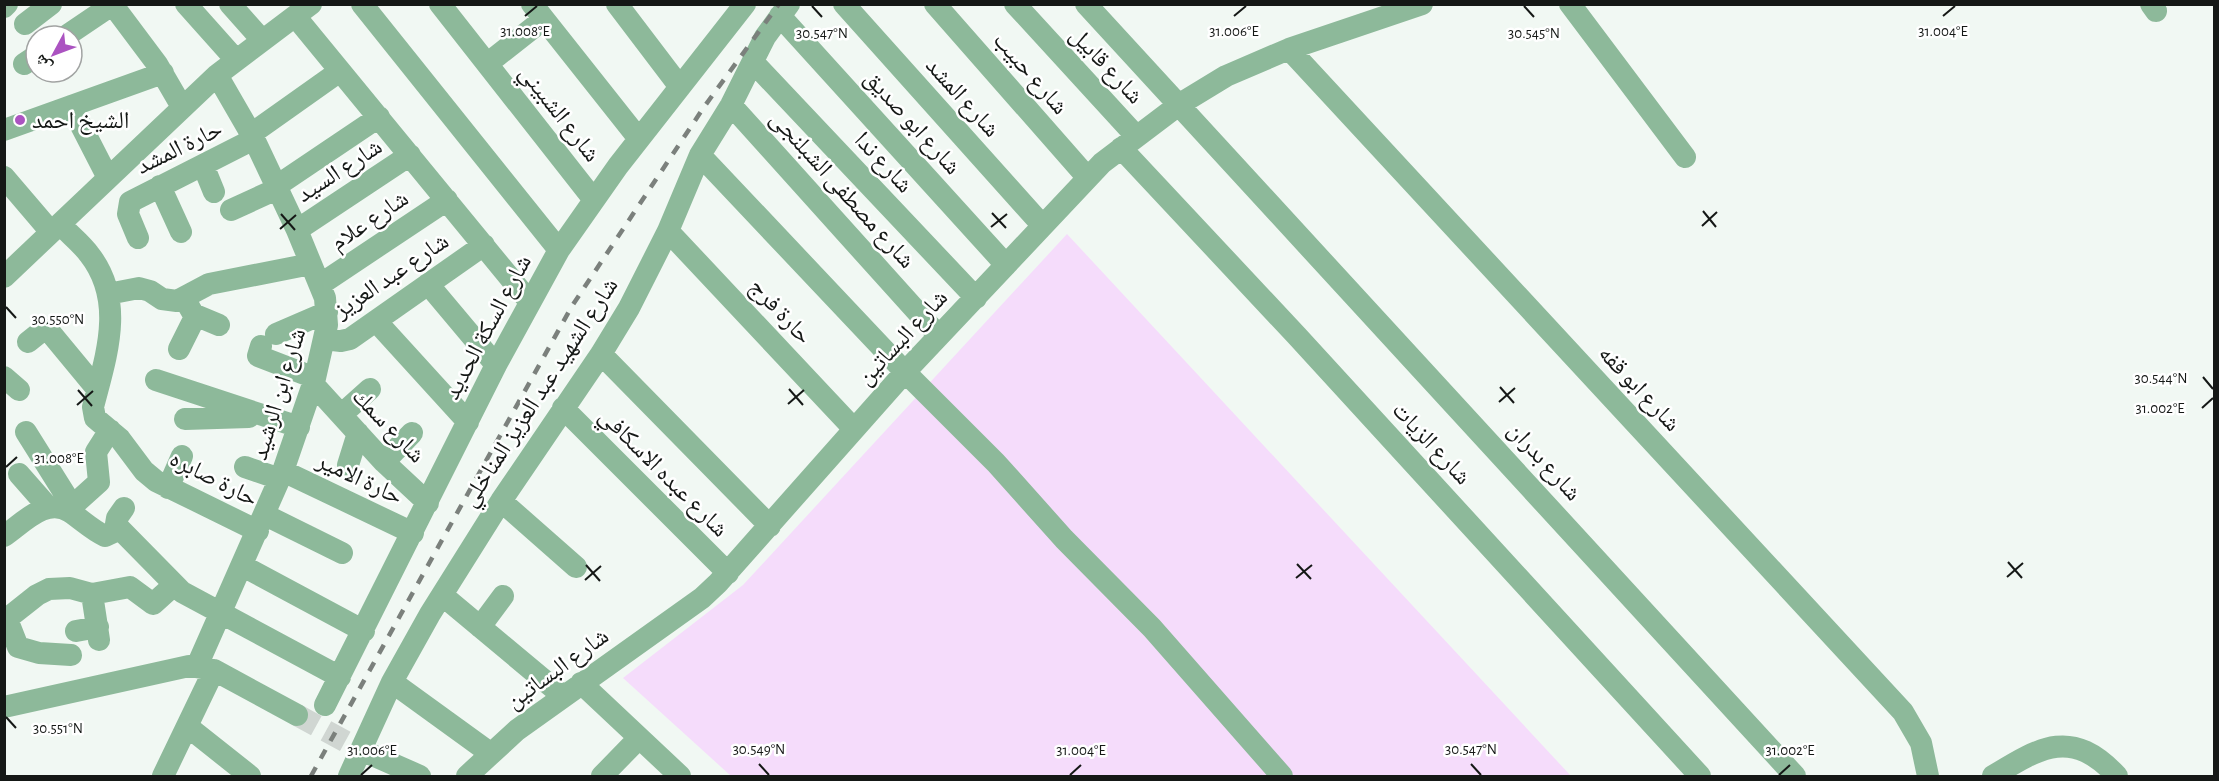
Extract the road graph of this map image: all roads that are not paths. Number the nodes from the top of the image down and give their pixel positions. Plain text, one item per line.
1 (51, 4) edge
2 (186, 4) edge
3 (230, 4) edge
4 (362, 4) edge
5 (440, 4) edge
6 (617, 4) edge
7 (844, 4) edge
8 (934, 4) edge
9 (1015, 4) edge
10 (1086, 4) edge
11 (1422, 4) edge
12 (1570, 4) edge
13 (112, 5) edge
14 (738, 7) edge
15 (302, 9) edge
16 (784, 10) edge
17 (538, 12) edge
18 (25, 24) dead end
19 (84, 24) edge
20 (262, 40) junction
21 (1289, 49) junction
22 (236, 60) junction
23 (753, 62) junction
24 (487, 64) junction
25 (340, 70) junction
26 (163, 73) junction
27 (218, 75) junction
28 (680, 87) junction
29 (1180, 104) junction
30 (731, 105) junction
31 (71, 106) junction
32 (182, 107) junction
33 (379, 117) junction
34 (5, 130) edge
35 (253, 137) junction
36 (639, 139) junction
37 (1128, 142) junction
38 (410, 155) junction
39 (700, 155) junction
40 (1685, 157) dead end
41 (203, 165) junction
42 (4, 177) edge
43 (1087, 177) junction
44 (108, 178) junction
45 (160, 186) junction
46 (278, 187) junction
47 (214, 192) dead end
48 (447, 200) junction
49 (594, 200) junction
50 (13, 201) edge
51 (231, 210) dead end
52 (1042, 225) junction
53 (56, 228) junction
54 (297, 230) junction
55 (668, 231) junction
56 (181, 232) dead end
57 (138, 238) dead end
58 (484, 245) junction
59 (559, 250) junction
60 (311, 264) junction
61 (1006, 265) junction
62 (4, 277) edge
63 (321, 284) junction
64 (428, 284) junction
65 (108, 294) junction
66 (976, 298) junction
67 (529, 300) junction
68 (190, 307) junction
69 (327, 312) junction
70 (376, 321) junction
71 (219, 325) dead end
72 (939, 336) junction
73 (324, 339) junction
74 (28, 342) dead end
75 (179, 349) dead end
76 (601, 354) junction
77 (496, 365) junction
78 (905, 372) junction
79 (156, 380) dead end
80 (314, 381) junction
81 (97, 389) junction
82 (370, 389) dead end
83 (563, 408) junction
84 (341, 415) junction
85 (266, 416) junction
86 (185, 419) dead end
87 (468, 422) junction
88 (299, 428) junction
89 (854, 429) junction
90 (110, 430) junction
91 (26, 432) dead end
92 (358, 433) junction
93 (412, 433) dead end
94 (182, 456) dead end
95 (384, 462) junction
96 (348, 465) dead end
97 (245, 467) dead end
98 (19, 474) dead end
99 (281, 475) junction
100 (168, 488) junction
101 (501, 501) junction
102 (428, 503) junction
103 (63, 508) junction
104 (124, 508) dead end
105 (262, 523) junction
106 (771, 526) junction
107 (413, 533) junction
108 (4, 536) edge
109 (105, 538) junction
110 (342, 553) dead end
111 (243, 566) junction
112 (576, 567) dead end
113 (728, 573) junction
114 (174, 585) junction
115 (92, 594) junction
116 (442, 595) junction
117 (503, 596) dead end
118 (221, 614) junction
119 (6, 620) edge
120 (480, 627) junction
121 (364, 631) junction
122 (91, 633) dead end
123 (71, 655) dead end
124 (206, 668) junction
125 (340, 677) junction
126 (392, 682) junction
127 (581, 683) junction
128 (563, 696) junction
129 (326, 705) dead end
130 (4, 707) edge
131 (297, 715) tunnel mouth
132 (187, 726) junction
133 (639, 738) junction
134 (361, 750) junction
135 (490, 753) junction
136 (172, 772) edge
137 (678, 776) edge
138 (250, 777) edge
139 (349, 777) edge
140 (420, 777) edge
141 (467, 777) edge
142 (602, 777) edge
143 (1282, 777) edge
144 (1700, 777) edge
145 (1796, 777) edge
146 (1928, 777) edge
147 (1993, 777) edge
148 (2118, 777) edge

1 - 18 street
2 - 22 street
3 - 20 street
4 - 59 street
5 - 24 street, شارع الشبيني
6 - 28 street
7 - 52 street, شارع المشد
8 - 43 street, شارع حبيب
9 - 37 street, شارع قابيل
10 - 29 street, شارع بدران
11 - 21 street, شارع البساتين
12 - 40 street
13 - 19 street
13 - 26 street
14 - 28 street, شارع السكة الحديد
15 - 20 street
15 - 25 street
16 - 23 street, شارع الشهيد عبد العزيز المناخلي
16 - 61 street, شارع ابو صديق
17 - 24 street
17 - 36 street
20 - 22 street
21 - 29 street, شارع البساتين
21 - 146 street, شارع ابو قفه
22 - 27 street
23 - 30 street, شارع الشهيد عبد العزيز المناخلي
23 - 66 street, شارع ندا
24 - 49 street, شارع الشبيني
25 - 33 street
25 - 35 street, حارة المشد
26 - 31 street
26 - 32 street
27 - 32 street
27 - 35 street, شارع ابن الرشيد
28 - 36 street, شارع السكة الحديد
29 - 37 street, شارع البساتين
29 - 145 street, شارع بدران
30 - 39 street, شارع الشهيد عبد العزيز المناخلي
30 - 72 street, شارع مصطفى الشبلنجى
31 - 34 street
31 - 44 street
32 - 44 street
33 - 38 street
33 - 46 street
35 - 41 street, حارة المشد
35 - 46 street, شارع ابن الرشيد
36 - 49 street, شارع السكة الحديد
37 - 43 street, شارع البساتين
37 - 144 street, شارع الزيات
38 - 48 street
38 - 54 street, شارع السيد
39 - 55 street, شارع الشهيد عبد العزيز المناخلي
39 - 78 street
41 - 45 street, حارة المشد
41 - 47 street
42 - 50 street, حارة صابره
43 - 52 street, شارع البساتين
44 - 53 street
45 - 56 street
45 - 57 street, حارة المشد
46 - 51 street
46 - 54 street, شارع ابن الرشيد
48 - 58 street
48 - 63 street, شارع علام
49 - 59 street, شارع السكة الحديد
50 - 53 street, حارة صابره
52 - 61 street, شارع البساتين
53 - 62 street
53 - 65 street, حارة صابره
54 - 60 street, شارع ابن الرشيد
55 - 76 street, شارع الشهيد عبد العزيز المناخلي
55 - 89 street, حارة فرج
58 - 64 street, شارع عبد العزيز
58 - 67 street
59 - 67 street, شارع السكة الحديد
60 - 63 street, شارع ابن الرشيد
60 - 68 street
61 - 66 street, شارع البساتين
63 - 69 street, شارع ابن الرشيد
64 - 70 street, شارع عبد العزيز
64 - 77 street
65 - 68 street
65 - 81 street, حارة صابره
66 - 72 street, شارع البساتين
67 - 77 street, شارع السكة الحديد
68 - 71 street
68 - 75 street
69 - 73 street, شارع ابن الرشيد
69 - 80 street
70 - 73 street, شارع عبد العزيز
70 - 87 street
72 - 78 street, شارع البساتين
73 - 80 street, شارع ابن الرشيد
74 - 81 street
76 - 83 street, شارع الشهيد عبد العزيز المناخلي
76 - 106 street
77 - 87 street, شارع السكة الحديد
78 - 89 street, شارع البساتين
78 - 143 street
79 - 85 street
80 - 84 street, شارع سمك
80 - 88 street, شارع ابن الرشيد
81 - 90 street, حارة صابره
82 - 84 street
83 - 101 street, شارع الشهيد عبد العزيز المناخلي
83 - 113 street, شارع عبده الاسكافي
84 - 92 street, شارع سمك
85 - 86 street
85 - 88 street
87 - 102 street, شارع السكة الحديد
88 - 99 street, شارع ابن الرشيد
89 - 106 street, شارع البساتين
90 - 100 street, حارة صابره
90 - 103 street
91 - 103 street
92 - 95 street, شارع سمك
92 - 96 street
93 - 95 street
94 - 100 street
95 - 102 street, شارع سمك
97 - 99 street, حارة الامير
98 - 103 street
99 - 105 street, شارع ابن الرشيد
99 - 107 street, حارة الامير
100 - 105 street, حارة صابره
101 - 112 street
101 - 116 street, شارع الشهيد عبد العزيز المناخلي
102 - 107 street, شارع السكة الحديد
103 - 108 street
103 - 109 street
104 - 109 street
105 - 110 street, حارة صابره
105 - 111 street, شارع ابن الرشيد
106 - 113 street, شارع البساتين
107 - 121 street, شارع السكة الحديد
109 - 114 street
111 - 118 street, شارع ابن الرشيد
111 - 121 street
113 - 127 street, شارع البساتين
114 - 115 street
114 - 118 street
115 - 119 street
115 - 122 street
116 - 120 street
116 - 126 street, شارع الشهيد عبد العزيز المناخلي
117 - 120 street
118 - 124 street, شارع ابن الرشيد
118 - 125 street
119 - 123 street
120 - 128 street
121 - 125 street, شارع السكة الحديد
124 - 130 street
124 - 131 street
124 - 132 street, شارع ابن الرشيد
125 - 129 street, شارع السكة الحديد
126 - 134 street, شارع الشهيد عبد العزيز المناخلي
126 - 135 street
127 - 128 street, شارع البساتين
127 - 133 street
128 - 135 street, شارع البساتين
132 - 136 street, شارع ابن الرشيد
132 - 138 street
133 - 137 street
133 - 142 street
134 - 139 street, شارع الشهيد عبد العزيز المناخلي
134 - 140 street
135 - 141 street, شارع البساتين
147 - 148 street

